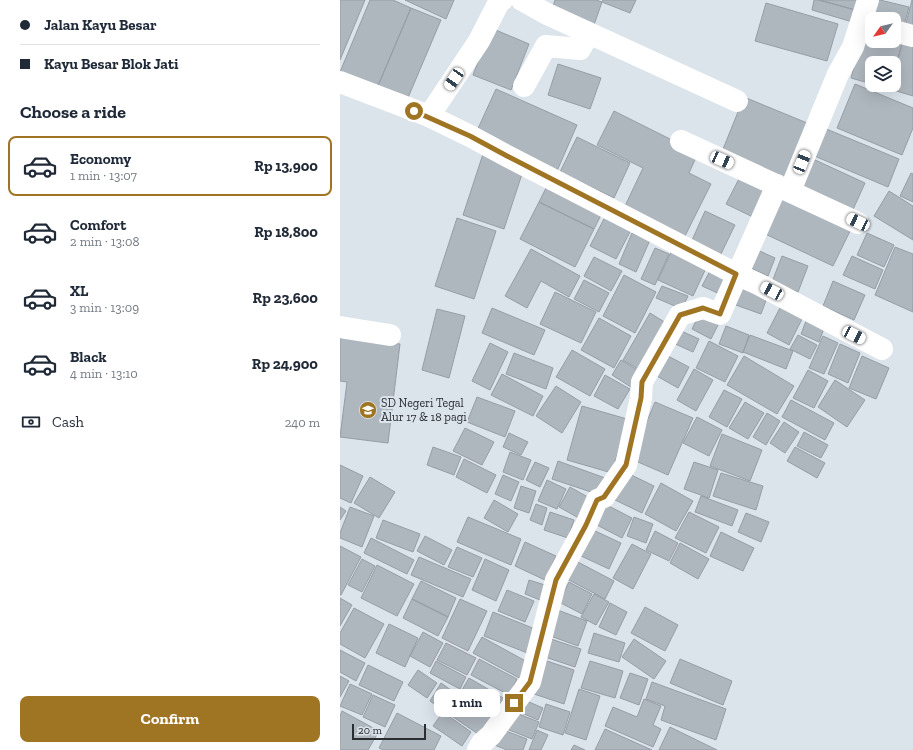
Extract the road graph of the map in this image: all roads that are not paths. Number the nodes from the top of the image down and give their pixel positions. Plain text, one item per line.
1 (502, 0) edge
2 (522, 0) edge
3 (868, 0) edge
4 (867, 12) edge
5 (865, 26) edge
6 (589, 32) junction
7 (901, 33) edge
8 (913, 36) edge
9 (340, 82) edge
10 (524, 86) dead end
11 (738, 101) dead end
12 (428, 116) junction
13 (681, 141) dead end
14 (783, 188) junction
15 (858, 222) dead end
16 (736, 274) junction
17 (340, 327) edge
18 (390, 335) dead end
19 (882, 349) dead end
20 (478, 750) edge

1 - 12 street
2 - 6 street
3 - 4 street
5 - 14 street
6 - 10 street
6 - 11 street
7 - 8 street
9 - 12 street
12 - 16 street
13 - 14 street
14 - 15 street
14 - 16 street
16 - 19 street
16 - 20 street
17 - 18 street

